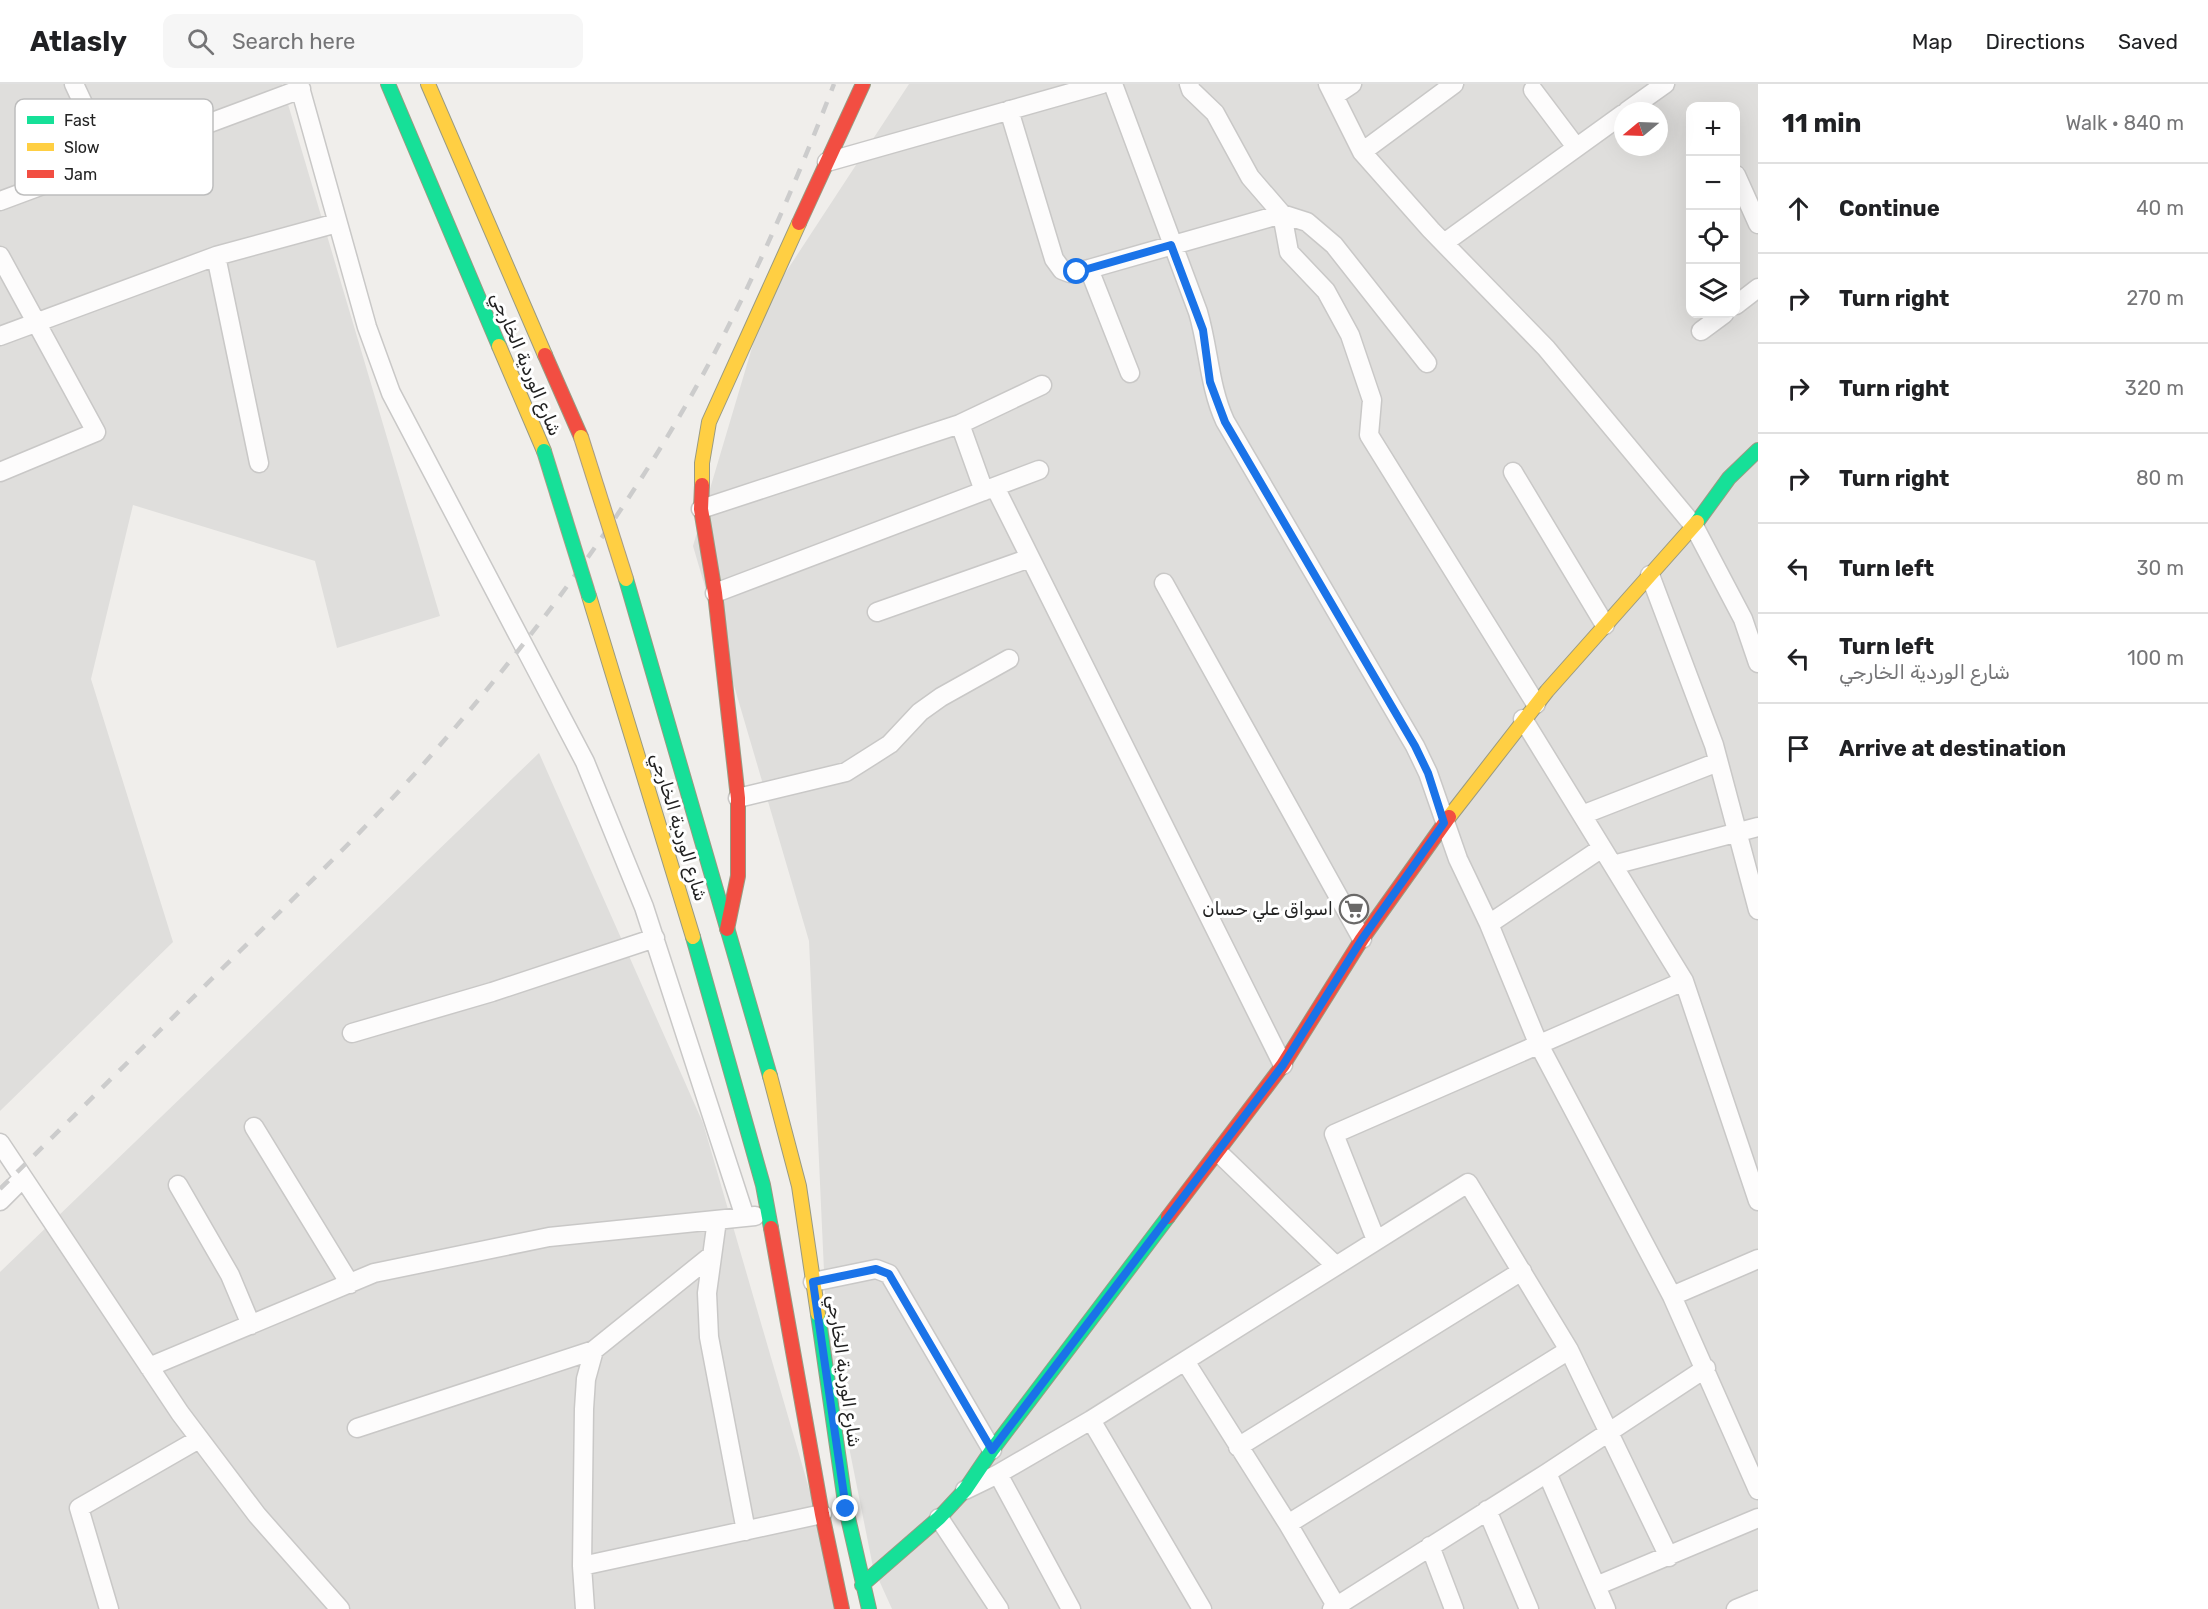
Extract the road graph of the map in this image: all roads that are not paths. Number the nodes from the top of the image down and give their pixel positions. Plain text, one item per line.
1 (75, 84) edge
2 (388, 84) edge
3 (428, 84) edge
4 (863, 84) edge
5 (1102, 84) edge
6 (1113, 84) edge
7 (1189, 84) edge
8 (1352, 84) edge
9 (1454, 84) edge
10 (1665, 84) edge
11 (300, 87) edge
12 (1331, 90) edge
13 (1533, 90) dead end
14 (82, 99) edge
15 (1640, 102) edge
16 (1010, 110) junction
17 (213, 120) edge
18 (1614, 120) edge
19 (1576, 147) junction
20 (1362, 152) junction
21 (827, 162) junction
22 (1740, 184) edge
23 (16, 195) edge
24 (0, 201) edge
25 (1282, 214) junction
26 (337, 223) junction
27 (1758, 225) edge
28 (1444, 243) junction
29 (1171, 245) junction
30 (0, 256) edge
31 (216, 256) junction
32 (1089, 269) junction
33 (1758, 288) edge
34 (1740, 302) edge
35 (1719, 318) edge
36 (36, 320) junction
37 (1701, 331) dead end
38 (0, 336) edge
39 (1427, 363) dead end
40 (1130, 373) dead end
41 (1042, 385) dead end
42 (960, 424) junction
43 (1758, 450) edge
44 (259, 463) dead end
45 (1039, 470) dead end
46 (0, 472) edge
47 (1513, 472) dead end
48 (989, 489) junction
49 (701, 509) junction
50 (1694, 526) junction
51 (1030, 558) junction
52 (1650, 575) junction
53 (1164, 583) dead end
54 (715, 593) junction
55 (877, 612) dead end
56 (1605, 626) junction
57 (1009, 659) dead end
58 (1758, 663) edge
59 (1536, 704) junction
60 (1523, 719) junction
61 (1718, 762) junction
62 (738, 798) junction
63 (1582, 815) junction
64 (1444, 823) junction
65 (1758, 827) edge
66 (1739, 833) junction
67 (1602, 848) junction
68 (1613, 865) junction
69 (1758, 910) edge
70 (1489, 924) junction
71 (728, 929) junction
72 (655, 938) junction
73 (1362, 939) junction
74 (1684, 981) junction
75 (352, 1032) dead end
76 (1538, 1043) junction
77 (1283, 1065) junction
78 (254, 1126) dead end
79 (1, 1148) edge
80 (1219, 1153) junction
81 (24, 1179) junction
82 (178, 1185) dead end
83 (799, 1186) junction
84 (0, 1201) edge
85 (1758, 1201) edge
86 (780, 1208) junction
87 (745, 1217) junction
88 (717, 1220) junction
89 (1376, 1240) junction
90 (712, 1256) junction
91 (1758, 1259) edge
92 (777, 1262) junction
93 (1336, 1266) junction
94 (1522, 1271) junction
95 (812, 1275) junction
96 (350, 1284) junction
97 (1672, 1296) junction
98 (251, 1325) junction
99 (594, 1350) junction
100 (1569, 1350) junction
101 (1185, 1361) junction
102 (149, 1368) junction
103 (1706, 1368) junction
104 (1091, 1420) junction
105 (357, 1428) dead end
106 (1610, 1432) junction
107 (199, 1439) junction
108 (1238, 1447) junction
109 (992, 1450) junction
110 (1547, 1473) junction
111 (998, 1474) junction
112 (965, 1490) junction
113 (1758, 1490) edge
114 (1487, 1510) junction
115 (822, 1514) junction
116 (939, 1518) junction
117 (1758, 1518) edge
118 (1288, 1524) junction
119 (746, 1531) junction
120 (1430, 1546) junction
121 (1669, 1557) junction
122 (582, 1566) junction
123 (862, 1585) junction
124 (1596, 1586) junction
125 (1758, 1600) edge
126 (1335, 1608) edge
127 (109, 1609) edge
128 (340, 1609) edge
129 (585, 1609) edge
130 (842, 1609) edge
131 (869, 1609) edge
132 (999, 1609) edge
133 (1071, 1609) edge
134 (1202, 1609) edge
135 (1454, 1609) edge
136 (1529, 1609) edge
137 (1606, 1609) edge
138 (1736, 1609) edge

1 - 14 street
2 - 86 main road, شارع الوردية الخارجي, bridge
3 - 71 main road, شارع الوردية الخارجي, bridge
4 - 21 main road
5 - 16 street
6 - 29 street
7 - 25 street
8 - 12 street
9 - 20 street
10 - 15 street
11 - 17 street
11 - 26 street
12 - 20 street
13 - 19 street
16 - 21 street
16 - 32 street
18 - 19 street
19 - 28 street
20 - 28 street
21 - 49 main road
22 - 27 street
23 - 24 street
25 - 29 street
25 - 39 street
25 - 59 street
26 - 31 street
26 - 72 street
28 - 50 street
29 - 32 street
29 - 64 street
30 - 36 street
31 - 36 street
31 - 44 street
32 - 40 street
33 - 34 street
35 - 37 street
36 - 38 street
36 - 46 street
41 - 42 street
42 - 48 street
42 - 49 street
43 - 50 main road
45 - 48 street
47 - 56 street
48 - 51 street
48 - 54 street
49 - 54 main road
50 - 52 main road
50 - 58 street
51 - 55 street
51 - 77 street
52 - 56 main road
52 - 61 street
53 - 73 street
54 - 62 main road
56 - 59 main road
57 - 62 street
59 - 60 main road
60 - 63 street
60 - 64 main road
61 - 63 street
61 - 66 street
62 - 71 main road
63 - 67 street
64 - 70 street
64 - 73 main road
65 - 66 street
66 - 68 street
66 - 69 street
67 - 68 street
67 - 70 street
68 - 74 street
70 - 76 street
71 - 83 main road, شارع الوردية الخارجي
72 - 75 street
72 - 87 street
73 - 77 main road
74 - 76 street
74 - 85 street
76 - 89 street
76 - 97 street
77 - 80 main road
78 - 96 street
79 - 81 street
80 - 93 street
80 - 109 main road
81 - 84 street
81 - 102 street
82 - 98 street
83 - 86 main road
83 - 95 main road, شارع الوردية الخارجي
86 - 87 street
86 - 92 main road, شارع الوردية الخارجي
87 - 88 street
88 - 90 street
88 - 96 street
89 - 93 street
89 - 94 street
90 - 99 street
90 - 119 street
91 - 97 street
92 - 95 main road
92 - 115 main road, شارع الوردية الخارجي
93 - 101 street
94 - 100 street
94 - 108 street
95 - 109 street
95 - 123 main road, شارع الوردية الخارجي
96 - 98 street
97 - 103 street
98 - 102 street
99 - 105 street
99 - 122 street
100 - 106 street
100 - 118 street
101 - 104 street
101 - 108 street
102 - 107 street
103 - 106 street
103 - 113 street
104 - 111 street
104 - 134 street
106 - 110 street
106 - 121 street
107 - 127 street
107 - 128 street
108 - 118 street
109 - 112 main road
110 - 114 street
110 - 124 street
111 - 112 street
111 - 133 street
112 - 116 main road
114 - 120 street
114 - 136 street
115 - 119 street
115 - 130 main road, شارع الوردية الخارجي
116 - 123 main road
116 - 132 street
117 - 121 street
118 - 126 street
119 - 122 street
120 - 126 street
120 - 135 street
121 - 124 street
122 - 129 street
123 - 131 main road, شارع الوردية الخارجي
124 - 137 street
125 - 138 street

